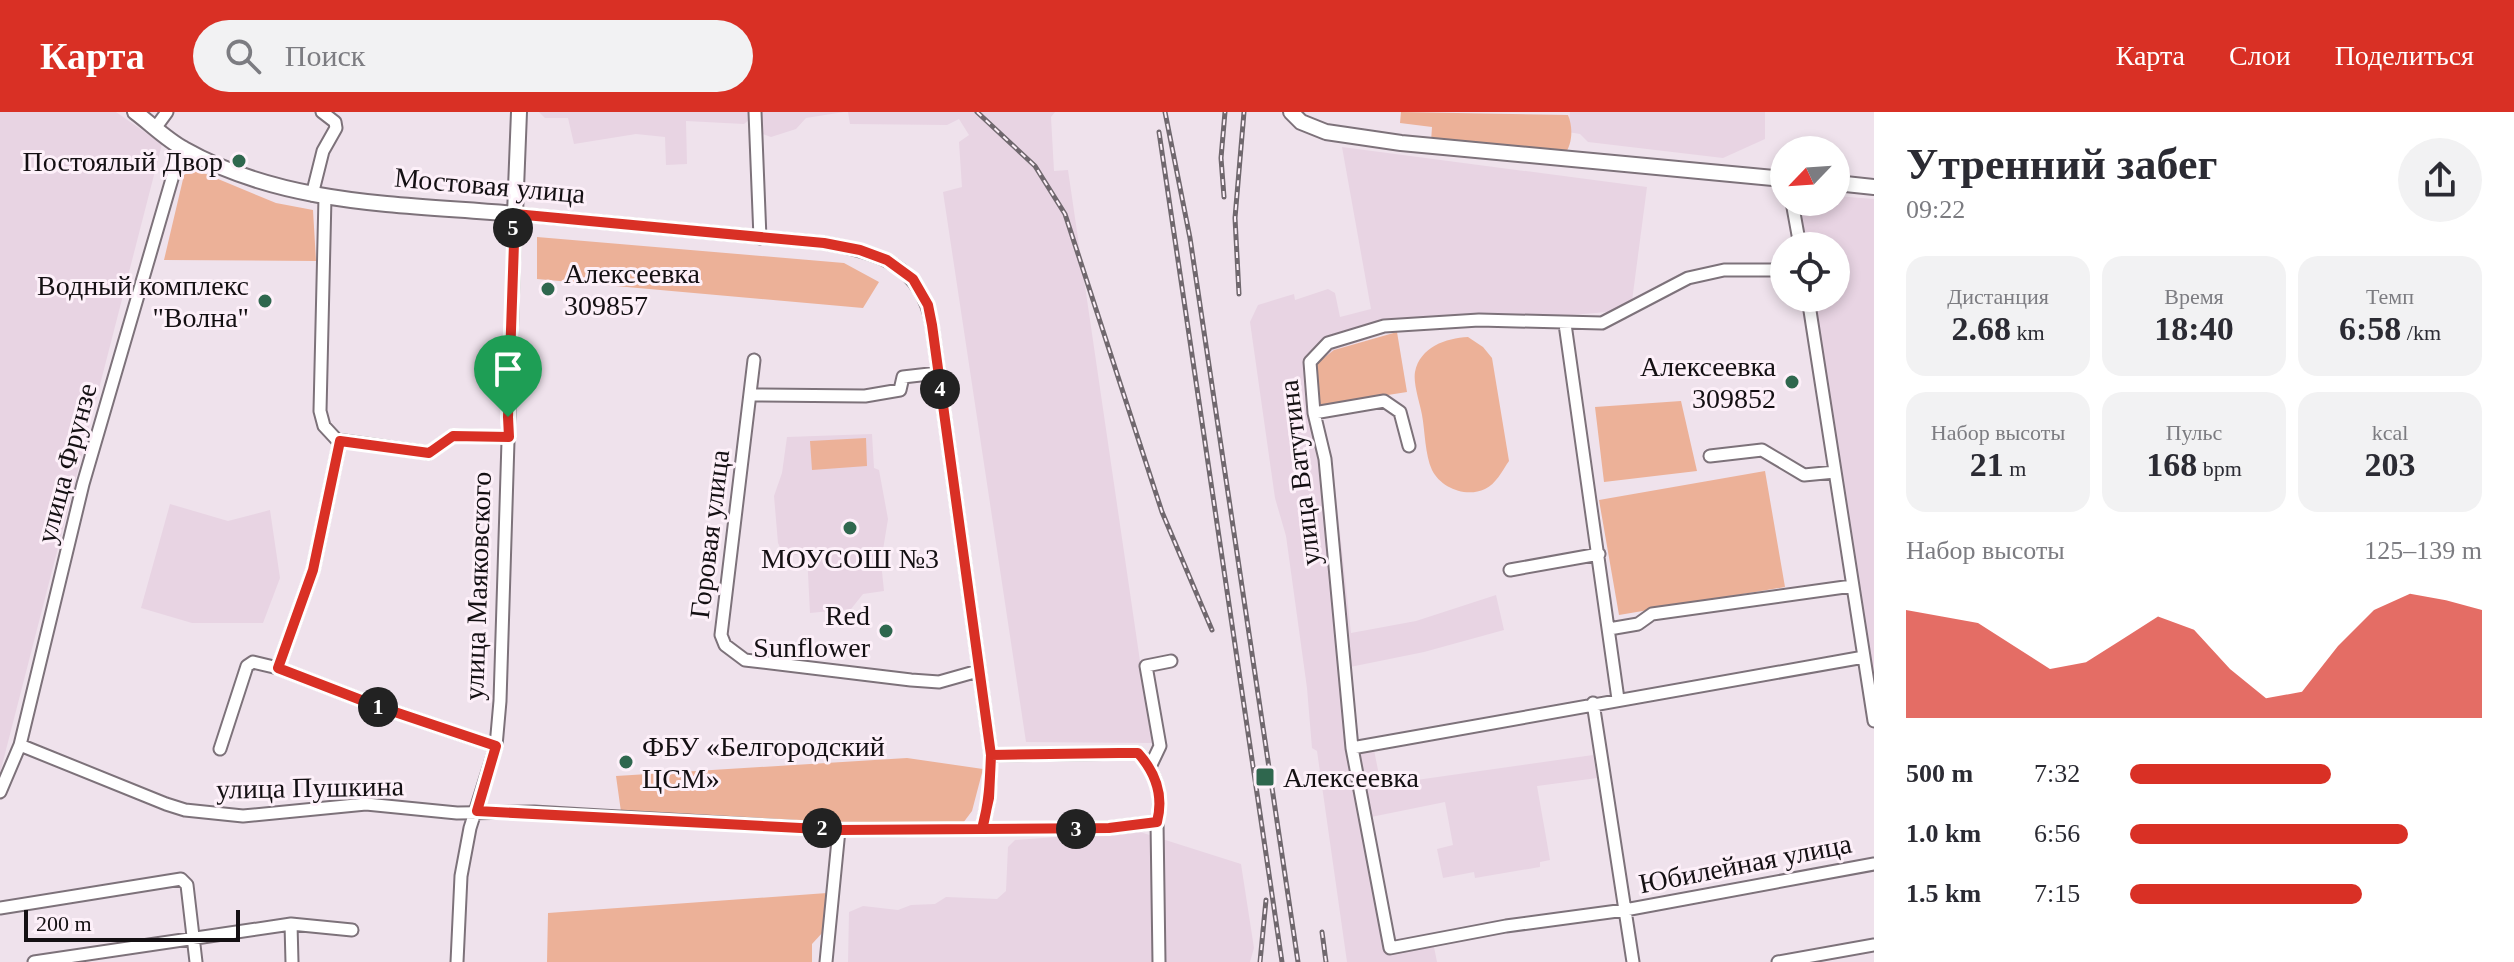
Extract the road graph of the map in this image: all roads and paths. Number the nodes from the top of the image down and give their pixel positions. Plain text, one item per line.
1 (135, 112) edge
2 (167, 112) edge
3 (322, 112) edge
4 (519, 112) edge
5 (755, 112) edge
6 (1296, 117) edge
7 (156, 127) junction
8 (181, 148) junction
9 (1770, 178) edge
10 (1850, 184) edge
11 (1874, 187) edge
12 (318, 196) junction
13 (515, 214) junction
14 (760, 238) junction
15 (1770, 270) edge
16 (1810, 312) edge
17 (1565, 324) junction
18 (754, 360) dead end
19 (938, 373) junction
20 (751, 395) junction
21 (1314, 413) junction
22 (509, 437) junction
23 (340, 441) junction
24 (1409, 446) dead end
25 (1710, 456) dead end
26 (1835, 472) junction
27 (1599, 554) junction
28 (1510, 570) dead end
29 (1852, 586) junction
30 (1609, 629) junction
31 (1864, 657) junction
32 (1171, 661) dead end
33 (278, 668) junction
34 (978, 671) junction
35 (1618, 699) junction
36 (1593, 703) junction
37 (1874, 721) edge
38 (20, 745) junction
39 (496, 746) junction
40 (1352, 748) junction
41 (220, 749) dead end
42 (991, 755) junction
43 (1150, 767) junction
44 (0, 792) edge
45 (477, 811) junction
46 (1157, 822) junction
47 (982, 829) junction
48 (839, 830) junction
49 (1874, 864) edge
50 (0, 908) edge
51 (1625, 910) junction
52 (291, 924) junction
53 (352, 930) dead end
54 (193, 939) junction
55 (1874, 945) edge
56 (1390, 948) joint
57 (34, 962) edge
58 (196, 962) edge
59 (292, 962) edge
60 (457, 962) edge
61 (826, 962) edge
62 (1159, 962) edge
63 (1633, 962) edge
64 (1778, 962) edge

1 - 7 main road, Мостовая улица
2 - 7 street
3 - 12 street
4 - 13 main road, улица Маяковского
5 - 14 street
6 - 9 main road
7 - 8 main road, Мостовая улица
8 - 12 main road, Мостовая улица
8 - 38 street, улица Фрунзе
10 - 11 main road
12 - 13 main road, Мостовая улица
12 - 23 street
13 - 14 street, Мостовая улица
13 - 22 street, улица Маяковского
14 - 19 street, Мостовая улица
15 - 17 street, улица Ватутина
16 - 26 street
17 - 21 street, улица Ватутина
17 - 27 street
18 - 20 street, Горовая улица
19 - 20 street
19 - 34 street, Мостовая улица
20 - 34 street, Горовая улица
21 - 24 street
21 - 40 street, улица Ватутина
22 - 23 street
22 - 39 street, улица Маяковского
23 - 33 street
25 - 26 street
26 - 29 street
27 - 28 street
27 - 30 street
29 - 30 street
29 - 31 street
30 - 35 street
31 - 35 street
31 - 37 street
32 - 43 street
33 - 39 street
33 - 41 street
34 - 42 street, Мостовая улица
35 - 36 street
36 - 40 street
36 - 51 street, Юбилейная улица
38 - 44 street, улица Фрунзе
38 - 45 street, улица Пушкина
39 - 45 street, улица Маяковского
40 - 56 street, улица Ватутина
42 - 43 street
42 - 47 street, Мостовая улица
43 - 46 street
45 - 48 street, улица Пушкина
45 - 60 street, улица Маяковского
46 - 47 street, улица Пушкина
46 - 62 street
47 - 48 street, улица Пушкина
48 - 61 street
49 - 51 street, Юбилейная улица
50 - 54 street
51 - 56 street, Юбилейная улица
51 - 63 street, Юбилейная улица
52 - 53 street
52 - 54 street
52 - 59 street
54 - 57 street
54 - 58 street
55 - 64 street

